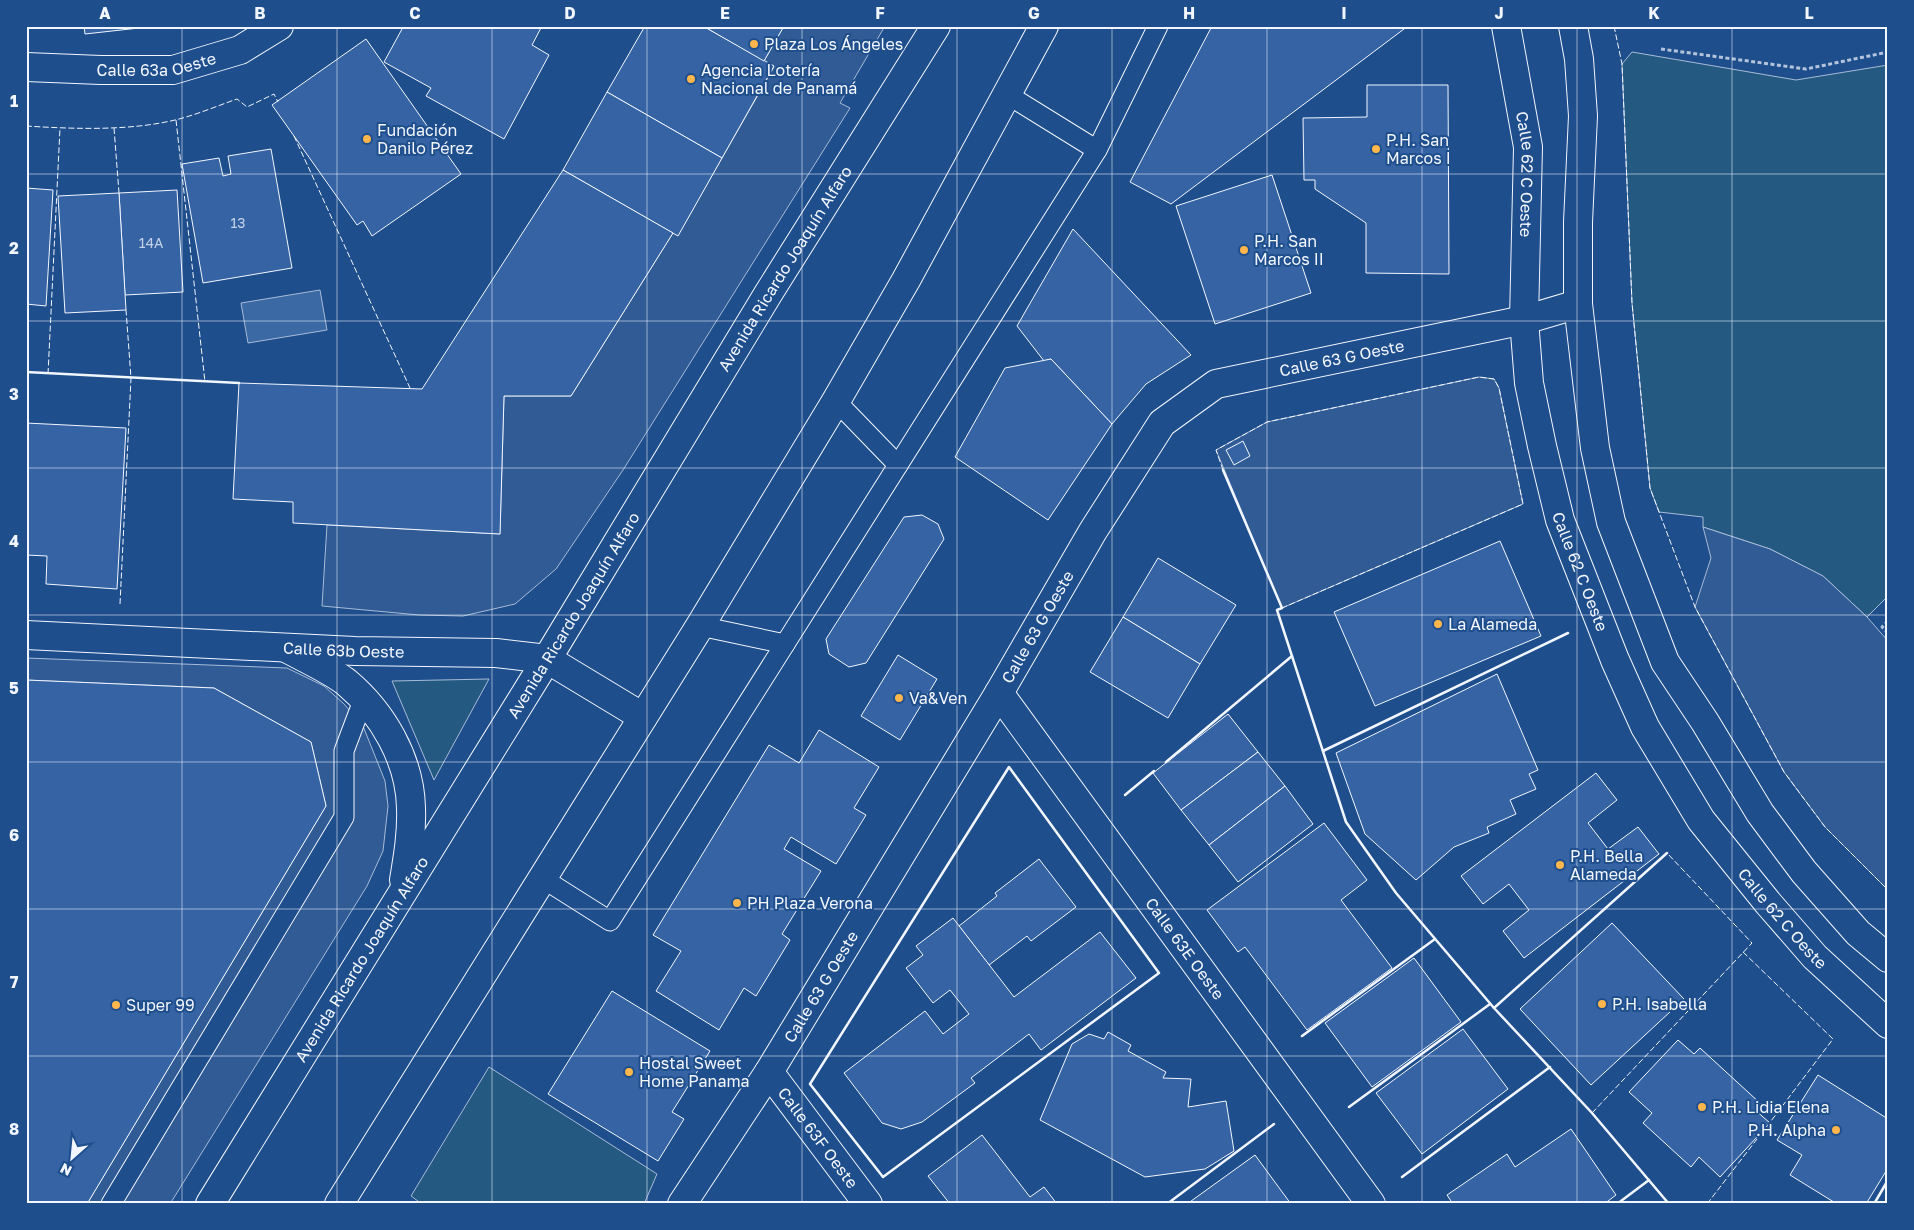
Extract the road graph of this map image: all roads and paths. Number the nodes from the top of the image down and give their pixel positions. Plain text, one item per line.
1 (279, 26) edge
2 (936, 26) edge
3 (1044, 26) edge
4 (1158, 26) edge
5 (1506, 26) edge
6 (1573, 26) edge
7 (1661, 49) dead end
8 (1888, 52) edge
9 (26, 67) edge
10 (1008, 95) junction
11 (1097, 150) junction
12 (1578, 304) junction
13 (1524, 320) junction
14 (836, 401) junction
15 (898, 465) junction
16 (1888, 621) edge
17 (700, 626) junction
18 (1888, 633) edge
19 (26, 635) edge
20 (785, 644) junction
21 (286, 648) junction
22 (547, 659) junction
23 (998, 693) junction
24 (364, 698) junction
25 (643, 717) junction
26 (542, 878) junction
27 (401, 893) junction
28 (1888, 958) edge
29 (1888, 1024) edge
30 (769, 1072) junction
31 (111, 1204) edge
32 (210, 1204) edge
33 (339, 1204) edge
34 (682, 1204) edge
35 (868, 1204) edge
36 (1371, 1204) edge

1 - 9 street, Calle 63a Oeste
2 - 22 street, Avenida Ricardo Joaquín Alfaro
3 - 10 street
4 - 11 lane
5 - 13 street, Calle 62 C Oeste
6 - 12 street
7 - 8 path
10 - 11 lane
10 - 14 street
11 - 15 lane
12 - 13 street, Calle 63 G Oeste
12 - 28 street
13 - 23 street, Calle 63 G Oeste
13 - 29 street, Calle 62 C Oeste
14 - 15 lane
14 - 17 street
15 - 20 lane
16 - 18 path
17 - 20 lane
17 - 25 street
19 - 21 street, Calle 63b Oeste
20 - 26 lane
21 - 22 street, Calle 63b Oeste
21 - 24 street
22 - 25 street, Calle 63b Oeste
22 - 27 street, Avenida Ricardo Joaquín Alfaro
23 - 30 street, Calle 63 G Oeste
23 - 36 street, Calle 63E Oeste
24 - 27 street
24 - 31 lane
25 - 26 street
26 - 33 street
27 - 32 street, Avenida Ricardo Joaquín Alfaro
30 - 34 street, Calle 63 G Oeste
30 - 35 street, Calle 63F Oeste

